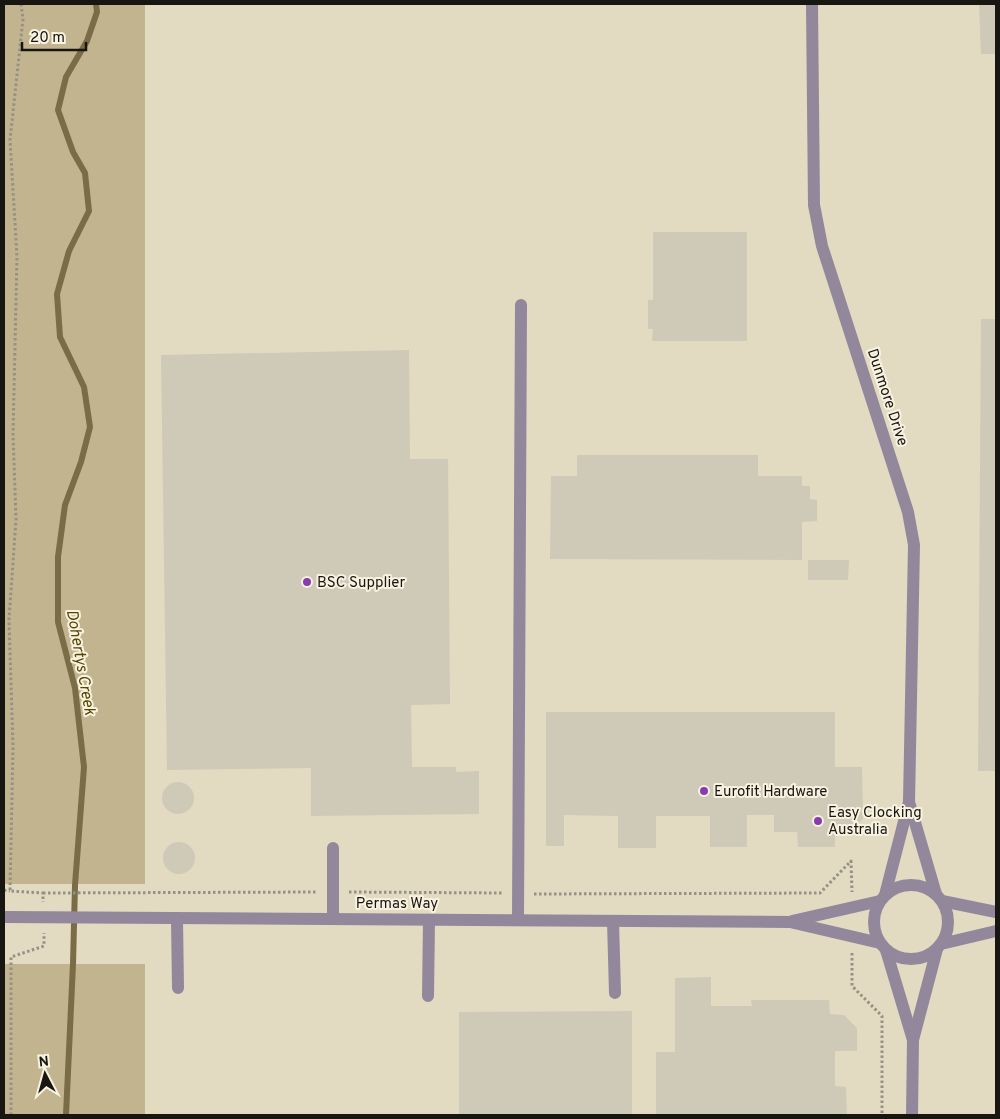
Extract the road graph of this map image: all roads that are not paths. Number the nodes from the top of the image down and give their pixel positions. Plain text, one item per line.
1 (812, 4) edge
2 (521, 305) dead end
3 (909, 802) junction
4 (332, 848) dead end
5 (939, 897) junction
6 (883, 898) junction
7 (996, 912) edge
8 (4, 917) edge
9 (177, 919) junction
10 (333, 919) junction
11 (429, 920) junction
12 (518, 920) junction
13 (613, 921) junction
14 (790, 922) junction
15 (996, 931) edge
16 (883, 946) junction
17 (939, 946) junction
18 (178, 988) dead end
19 (615, 993) dead end
20 (428, 996) dead end
21 (913, 1040) junction
22 (912, 1115) edge

1 - 3 street, Dunmore Drive
2 - 12 street
3 - 5 street, Dunmore Drive
3 - 6 street, Dunmore Drive
4 - 10 street
5 - 6 street
5 - 7 street
5 - 17 street
6 - 14 street, Permas Way
6 - 16 street
8 - 9 street, Permas Way
9 - 10 street, Permas Way
9 - 18 street
10 - 11 street, Permas Way
11 - 12 street, Permas Way
11 - 20 street
12 - 13 street, Permas Way
13 - 14 street, Permas Way
13 - 19 street
14 - 16 street, Permas Way
15 - 17 street
16 - 17 street
16 - 21 street
17 - 21 street
21 - 22 street

